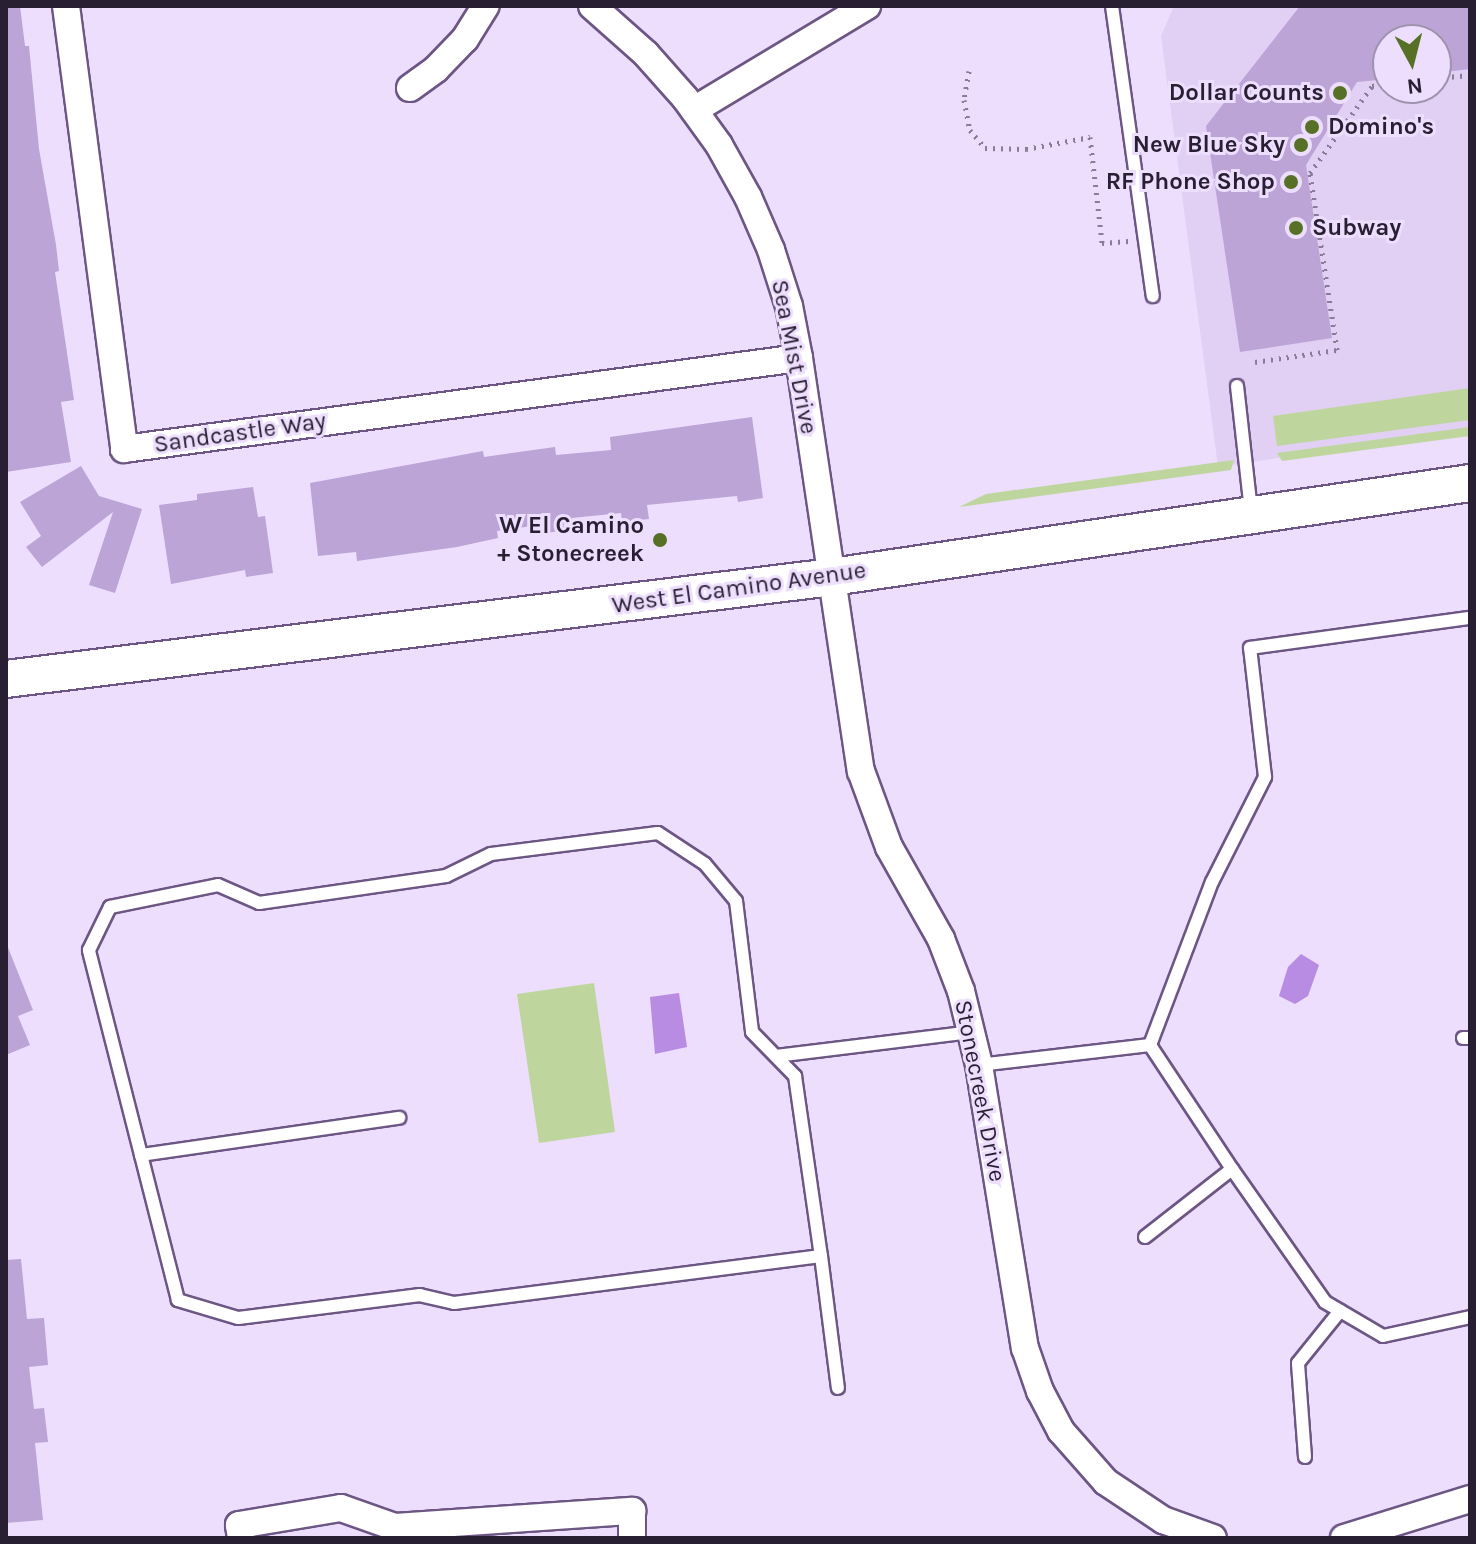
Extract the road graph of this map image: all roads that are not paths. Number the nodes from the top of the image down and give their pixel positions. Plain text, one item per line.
1 (66, 6) edge
2 (486, 6) edge
3 (592, 6) edge
4 (867, 6) edge
5 (1112, 6) edge
6 (410, 88) dead end
7 (694, 110) junction
8 (1153, 296) dead end
9 (799, 358) junction
10 (1237, 386) dead end
11 (1470, 483) edge
12 (1252, 518) junction
13 (832, 577) junction
14 (1470, 618) edge
15 (6, 679) edge
16 (973, 1032) junction
17 (1150, 1045) junction
18 (776, 1056) junction
19 (979, 1065) junction
20 (399, 1118) dead end
21 (141, 1155) junction
22 (1232, 1169) junction
23 (1145, 1237) dead end
24 (821, 1256) junction
25 (1340, 1311) junction
26 (1470, 1317) edge
27 (838, 1388) dead end
28 (1305, 1457) dead end
29 (1470, 1499) edge
30 (1160, 1529) edge
31 (241, 1538) edge
32 (632, 1538) edge
33 (1213, 1538) edge
34 (1344, 1538) edge

1 - 9 street, Sandcastle Way
2 - 6 street
3 - 7 street, Sea Mist Drive
4 - 7 street
5 - 8 lane
7 - 9 street, Sea Mist Drive
9 - 13 street, Sea Mist Drive
10 - 12 lane
11 - 12 main road, West El Camino Avenue
12 - 13 main road, West El Camino Avenue
13 - 15 main road, West El Camino Avenue
13 - 16 street, Stonecreek Drive
14 - 17 lane
16 - 18 lane
16 - 19 street, Stonecreek Drive
17 - 19 lane
17 - 22 lane
18 - 21 lane
18 - 24 lane
19 - 30 street, Stonecreek Drive
20 - 21 lane
21 - 24 lane
22 - 23 lane
22 - 25 lane
24 - 27 lane
25 - 26 lane
25 - 28 lane
29 - 34 street
30 - 33 street, Stonecreek Drive
31 - 32 street

